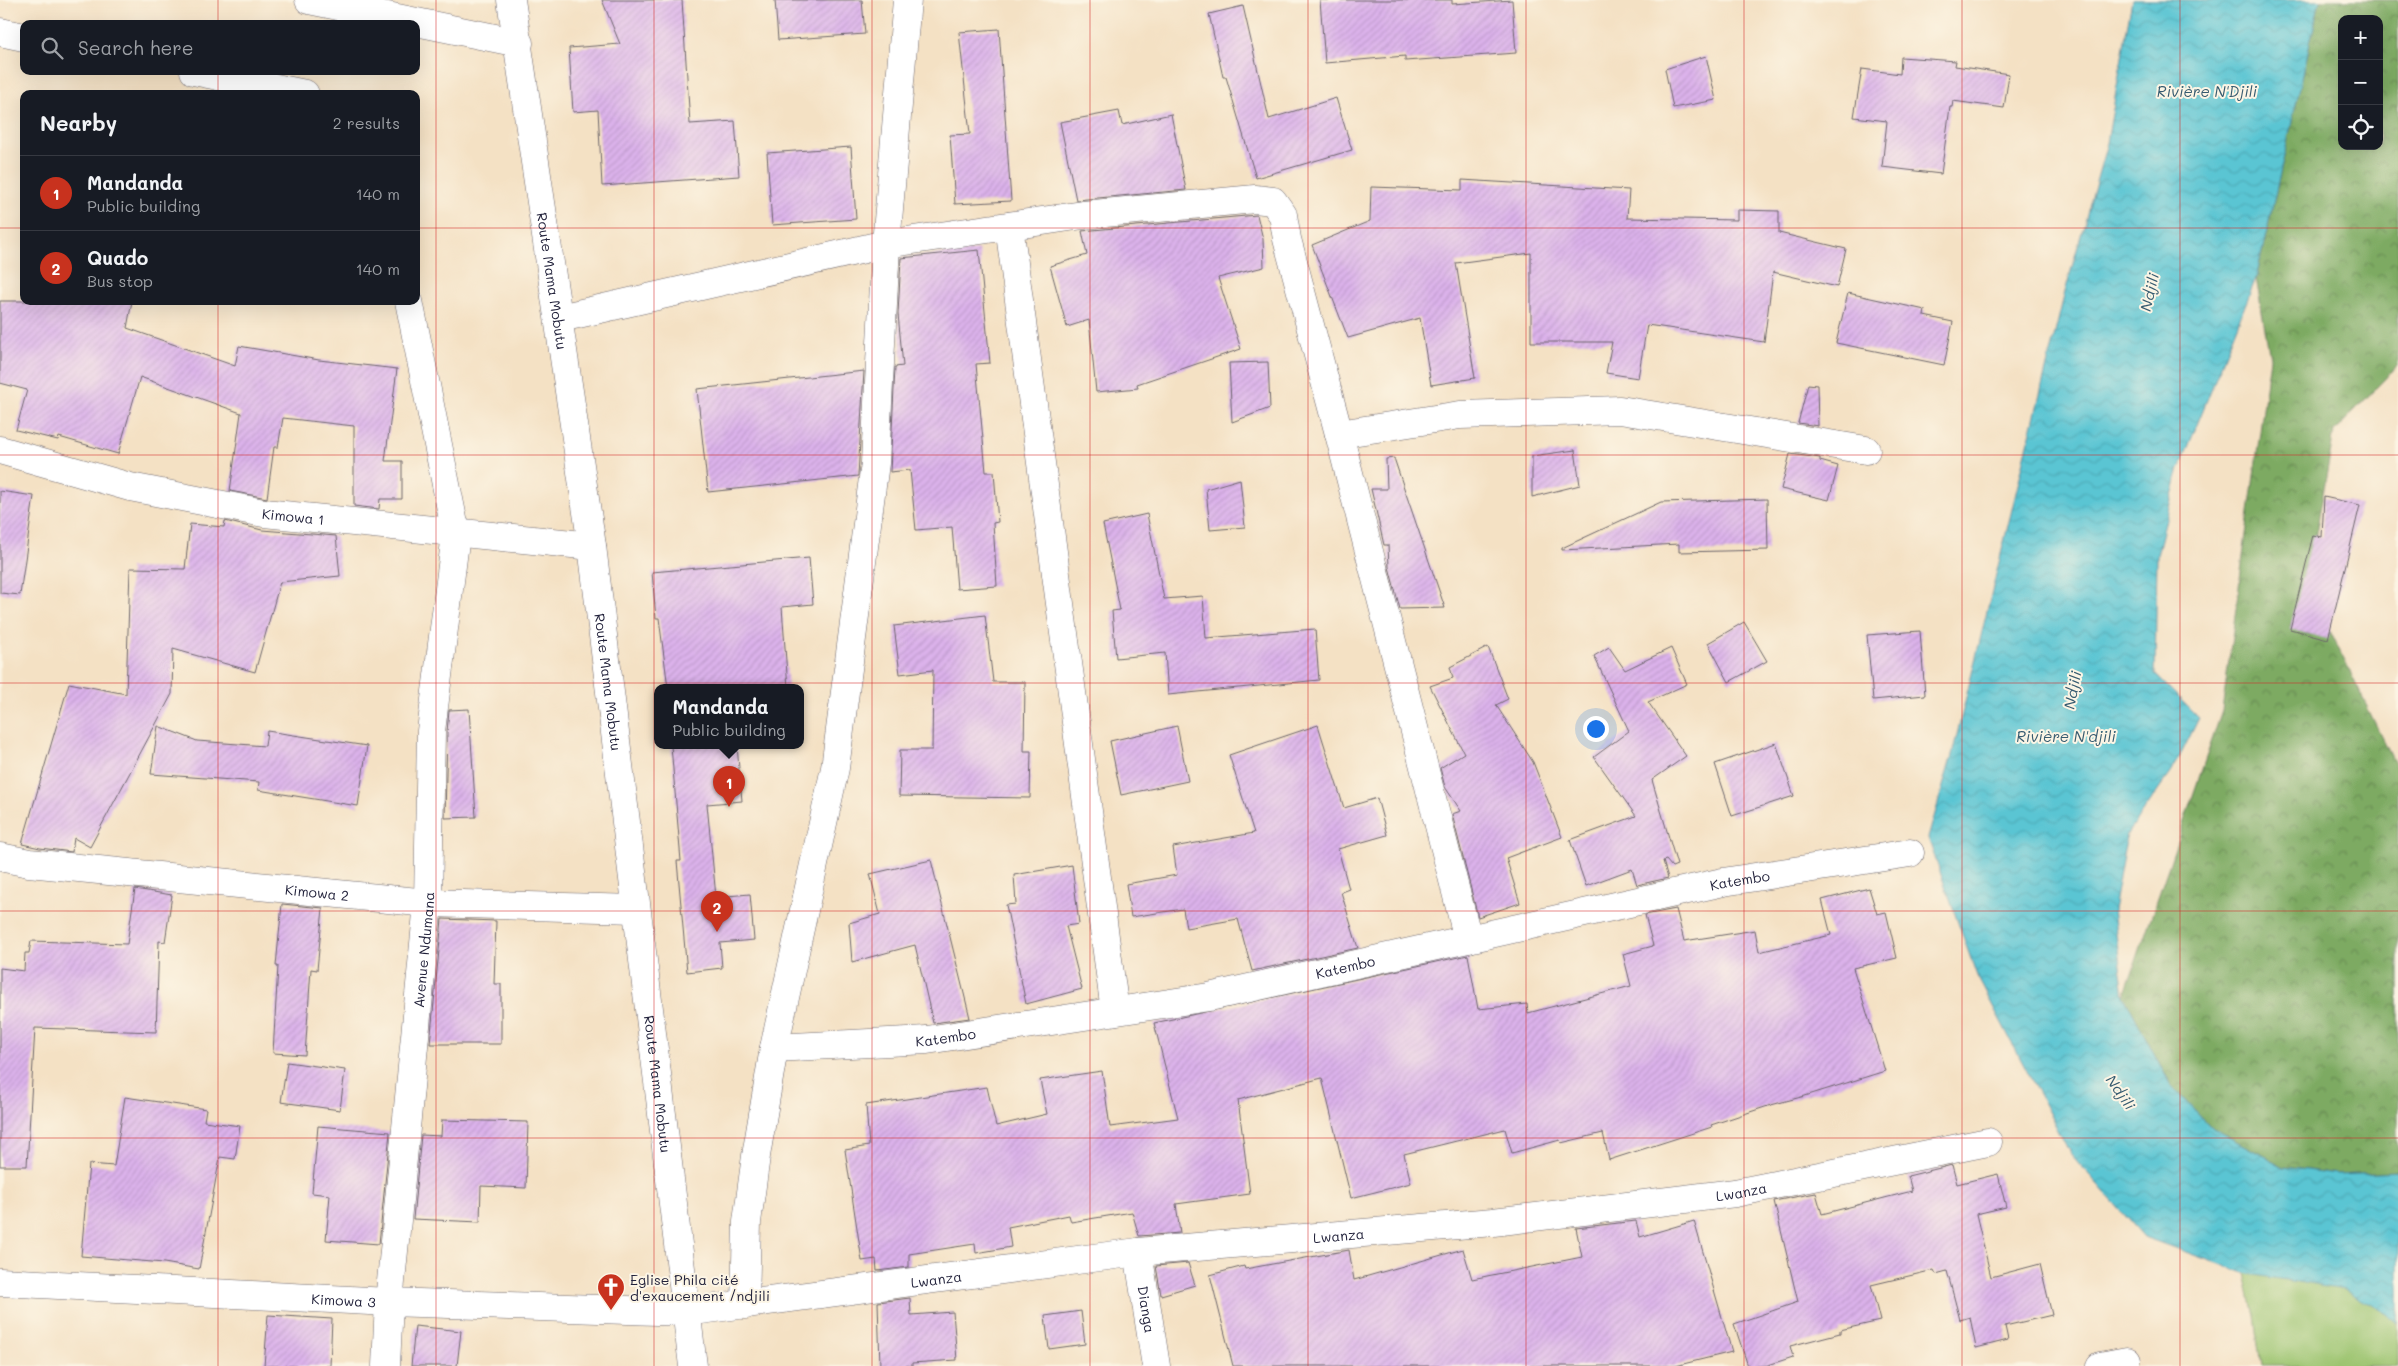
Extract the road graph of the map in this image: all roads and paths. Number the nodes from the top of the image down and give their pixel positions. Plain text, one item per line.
1 (309, 0) edge
2 (511, 0) edge
3 (906, 0) edge
4 (368, 7) edge
5 (0, 32) edge
6 (20, 36) edge
7 (519, 43) junction
8 (213, 75) edge
9 (286, 90) edge
10 (1009, 226) junction
11 (886, 244) junction
12 (410, 305) edge
13 (560, 318) junction
14 (1339, 434) junction
15 (0, 450) edge
16 (1866, 450) dead end
17 (456, 534) junction
18 (592, 546) junction
19 (1910, 853) dead end
20 (0, 857) edge
21 (428, 903) junction
22 (636, 909) junction
23 (1468, 940) junction
24 (1115, 1011) junction
25 (774, 1048) junction
26 (1988, 1142) dead end
27 (1138, 1252) junction
28 (0, 1282) edge
29 (388, 1302) junction
30 (745, 1305) junction
31 (686, 1312) junction
32 (2127, 1361) dead end
33 (386, 1366) edge
34 (693, 1366) edge
35 (1156, 1366) edge
36 (2100, 1366) edge

1 - 4 street
2 - 7 street, Route Mama Mobutu
3 - 11 street
4 - 7 street
5 - 6 street
7 - 13 street, Route Mama Mobutu
8 - 9 street
10 - 11 street
10 - 14 street
10 - 24 street
11 - 13 street
11 - 25 street
12 - 17 street, Avenue Ndumana
13 - 18 street, Route Mama Mobutu
14 - 16 street
14 - 23 street
15 - 17 street, Kimowa 1
17 - 18 street, Kimowa 1
17 - 21 street, Avenue Ndumana
18 - 22 street, Route Mama Mobutu
19 - 23 street, Katembo
20 - 21 street, Kimowa 2
21 - 22 street, Kimowa 2
21 - 29 street, Avenue Ndumana
22 - 31 street, Route Mama Mobutu
23 - 24 street, Katembo
24 - 25 street, Katembo
25 - 30 street
26 - 27 street, Lwanza
27 - 30 street, Lwanza
27 - 35 street, Dianga
28 - 29 street, Kimowa 3
29 - 31 street, Kimowa 3
29 - 33 street, Avenue Ndumana
30 - 31 street, Lwanza
31 - 34 street, Route Mama Mobutu
32 - 36 street

